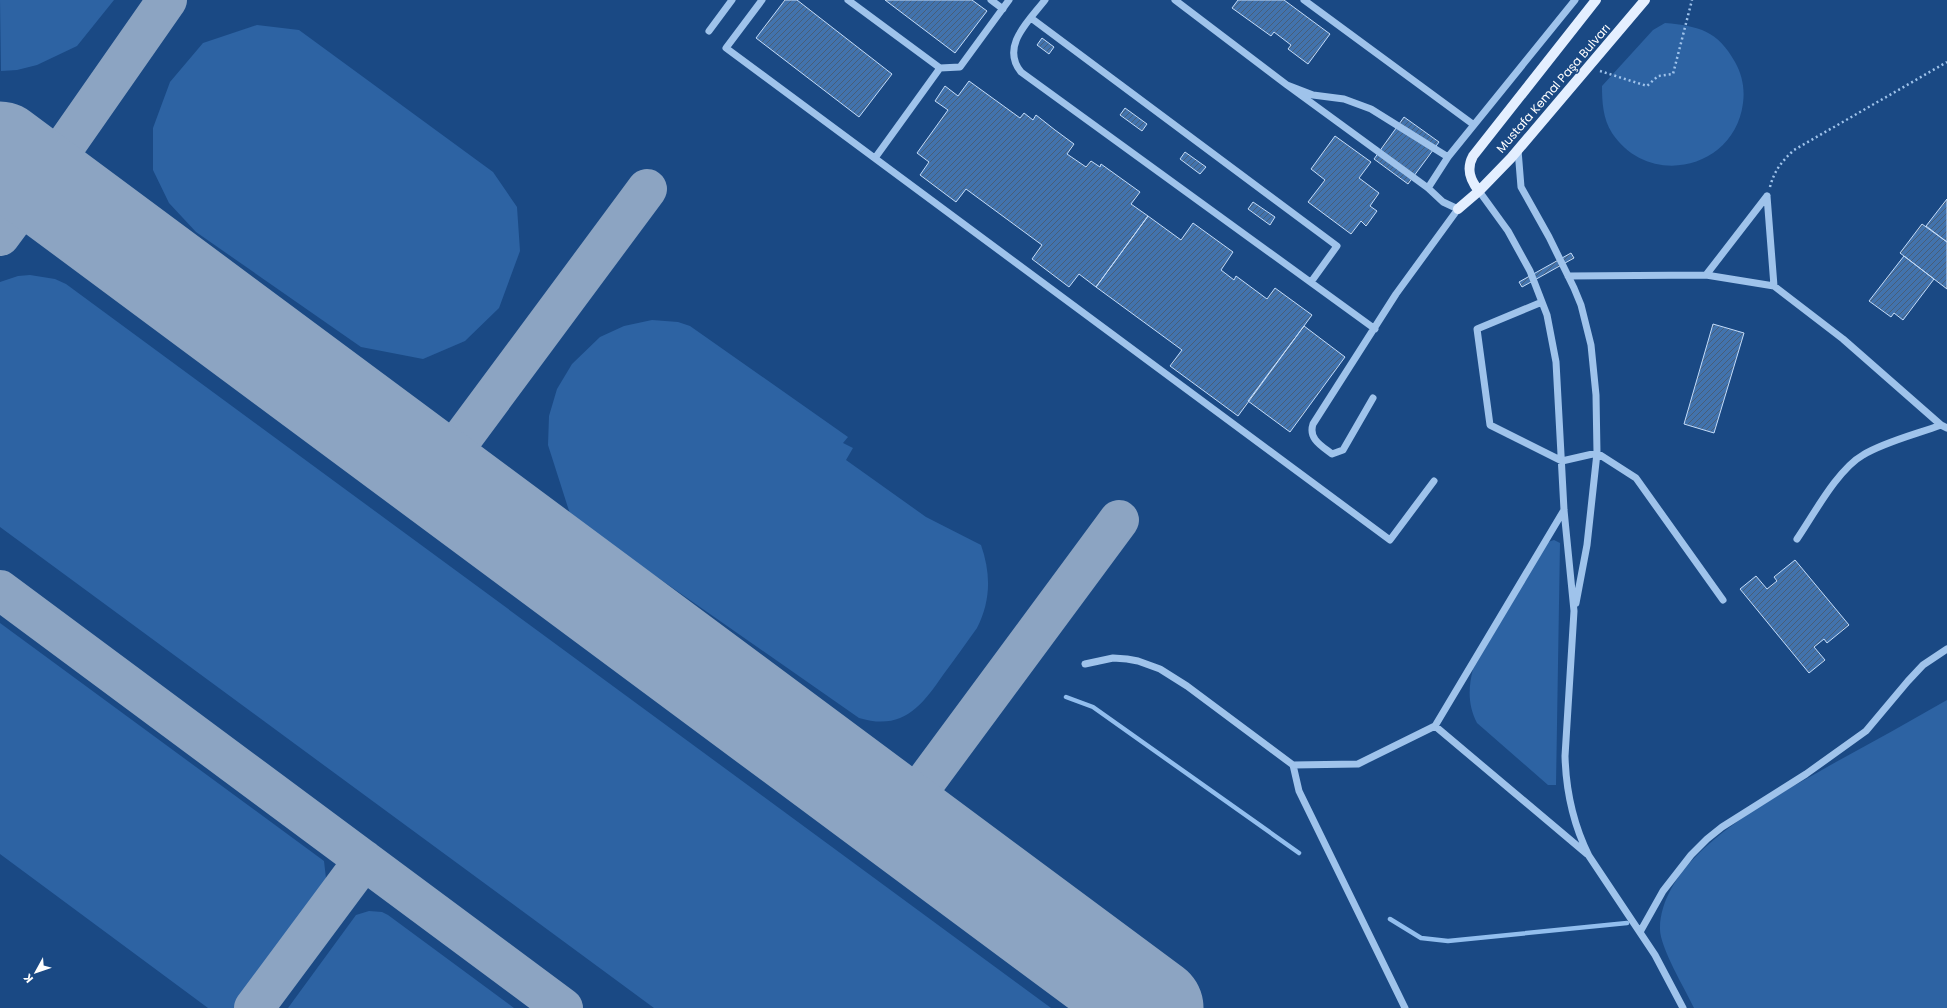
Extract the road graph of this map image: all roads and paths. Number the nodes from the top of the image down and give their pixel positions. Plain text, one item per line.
1 (732, 0) edge
2 (762, 0) edge
3 (848, 0) edge
4 (991, 0) edge
5 (1009, 0) edge
6 (1045, 0) edge
7 (1174, 0) edge
8 (1304, 0) edge
9 (1575, 0) edge
10 (1596, 0) edge
11 (1645, 0) edge
12 (1692, 0) edge
13 (1003, 9) junction
14 (1031, 18) junction
15 (709, 31) dead end
16 (1947, 62) edge
17 (1588, 67) junction
18 (940, 68) junction
19 (1287, 85) junction
20 (1474, 125) junction
21 (1518, 150) junction
22 (1448, 157) junction
23 (875, 158) junction
24 (1428, 188) junction
25 (1479, 191) junction
26 (1767, 196) junction
27 (1458, 209) junction
28 (1706, 275) junction
29 (1568, 276) junction
30 (1311, 282) junction
31 (1774, 286) junction
32 (1542, 302) junction
33 (1375, 329) junction
34 (1373, 398) dead end
35 (1944, 426) edge
36 (1597, 453) junction
37 (1562, 461) junction
38 (1434, 481) dead end
39 (1564, 510) junction
40 (1797, 539) dead end
41 (1723, 600) dead end
42 (1574, 611) junction
43 (1947, 649) edge
44 (1085, 664) dead end
45 (1435, 726) junction
46 (1293, 765) junction
47 (1590, 856) junction
48 (1640, 932) junction
49 (1405, 1008) edge
50 (1683, 1008) edge

1 - 15 lane
2 - 23 lane
3 - 18 lane
4 - 13 lane
5 - 13 lane
6 - 14 lane
7 - 19 lane
8 - 20 lane
9 - 20 lane
10 - 25 main road, Mustafa Kemal Paşa Bulvarı
11 - 17 main road, Mustafa Kemal Paşa Bulvarı
12 - 17 path
13 - 18 lane
14 - 30 lane
14 - 30 lane
16 - 26 path
17 - 21 main road, Mustafa Kemal Paşa Bulvarı
18 - 23 lane
19 - 22 lane
19 - 24 lane
20 - 22 lane
21 - 25 main road, Mustafa Kemal Paşa Bulvarı
21 - 29 lane
22 - 24 lane
23 - 38 lane
24 - 27 lane
25 - 27 main road, Mustafa Kemal Paşa Bulvarı
25 - 32 lane
26 - 28 lane
26 - 31 lane
27 - 33 lane
28 - 29 lane
28 - 31 lane
29 - 36 lane
30 - 33 lane
31 - 35 lane
32 - 37 lane
32 - 37 lane
33 - 34 lane
35 - 40 lane
36 - 37 lane
36 - 41 lane
36 - 42 lane
37 - 39 lane
39 - 42 lane
39 - 45 lane
42 - 47 lane
43 - 48 lane
44 - 46 lane
45 - 46 lane
45 - 47 lane
46 - 49 lane
47 - 48 lane
48 - 50 lane

